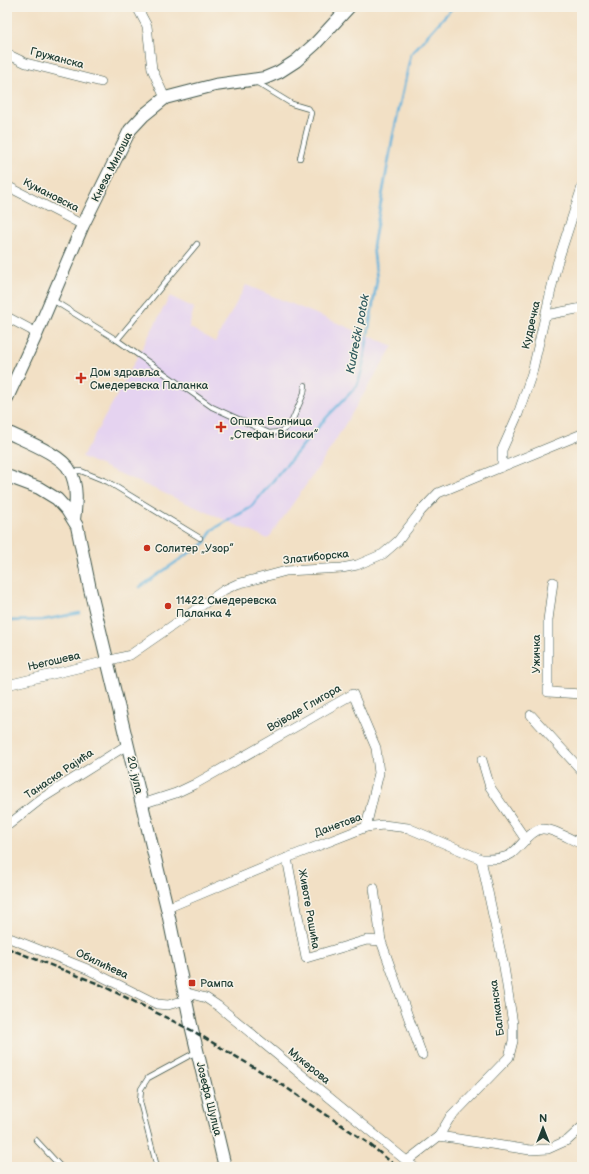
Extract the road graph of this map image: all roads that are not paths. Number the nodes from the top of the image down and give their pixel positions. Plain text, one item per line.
1 (137, 7) edge
2 (349, 7) edge
3 (7, 54) edge
4 (253, 80) junction
5 (101, 82) dead end
6 (165, 98) junction
7 (300, 158) dead end
8 (7, 186) edge
9 (582, 187) edge
10 (83, 225) junction
11 (197, 244) dead end
12 (51, 299) junction
13 (582, 308) edge
14 (546, 315) junction
15 (7, 317) edge
16 (37, 333) junction
17 (118, 340) junction
18 (305, 385) dead end
19 (7, 398) edge
20 (7, 432) edge
21 (582, 435) edge
22 (502, 468) junction
23 (70, 471) junction
24 (7, 476) edge
25 (74, 520) junction
26 (200, 538) dead end
27 (553, 582) dead end
28 (107, 661) junction
29 (7, 685) edge
30 (582, 694) edge
31 (531, 716) dead end
32 (127, 745) junction
33 (482, 760) dead end
34 (582, 771) edge
35 (142, 804) junction
36 (7, 826) edge
37 (366, 827) junction
38 (526, 840) junction
39 (582, 844) edge
40 (288, 858) junction
41 (481, 859) junction
42 (374, 888) dead end
43 (167, 908) junction
44 (7, 937) edge
45 (381, 941) junction
46 (185, 996) junction
47 (192, 1031) joint
48 (197, 1052) junction
49 (422, 1055) dead end
50 (582, 1127) edge
51 (439, 1136) junction
52 (36, 1140) dead end
53 (410, 1164) edge
54 (61, 1167) edge
55 (157, 1167) edge
56 (225, 1167) edge

1 - 6 street
2 - 4 main road, Кнеза Милоша
3 - 5 street, Гружанска
4 - 6 main road, Кнеза Милоша
4 - 7 lane
6 - 10 main road, Кнеза Милоша
8 - 10 street, Кумановска
9 - 14 street, Кудречка
10 - 12 main road, Кнеза Милоша
11 - 17 lane
12 - 16 main road, Кнеза Милоша
12 - 17 lane
13 - 14 street
14 - 22 street, Кудречка
15 - 16 street
16 - 19 main road, Кнеза Милоша
17 - 18 lane
20 - 23 main road
21 - 22 street, Златиборска
22 - 28 street, Златиборска
23 - 25 main road
23 - 26 lane
24 - 25 main road
25 - 28 main road, 20. јула
27 - 30 street, Ужичка
28 - 29 street, Његошева
28 - 32 main road, 20. јула
31 - 34 street
32 - 35 main road, 20. јула
32 - 36 street, Танаска Рајића
33 - 38 street
35 - 37 street, Војводе Глигора
35 - 43 main road, 20. јула
37 - 40 street, Данетова
37 - 41 street, Данетова
38 - 39 street, Данетова
38 - 41 street, Данетова
40 - 43 street, Данетова
40 - 45 street, Животе Рашића
41 - 51 street, Балканска
42 - 45 street
43 - 46 main road, 20. јула
44 - 46 street, Обилићева
45 - 49 street
46 - 47 main road, 20. јула
46 - 53 street, Мукерова
47 - 48 main road, Јозефа Шулца
48 - 55 lane
48 - 56 main road, Јозефа Шулца
50 - 51 street
51 - 53 street, Балканска
52 - 54 lane

